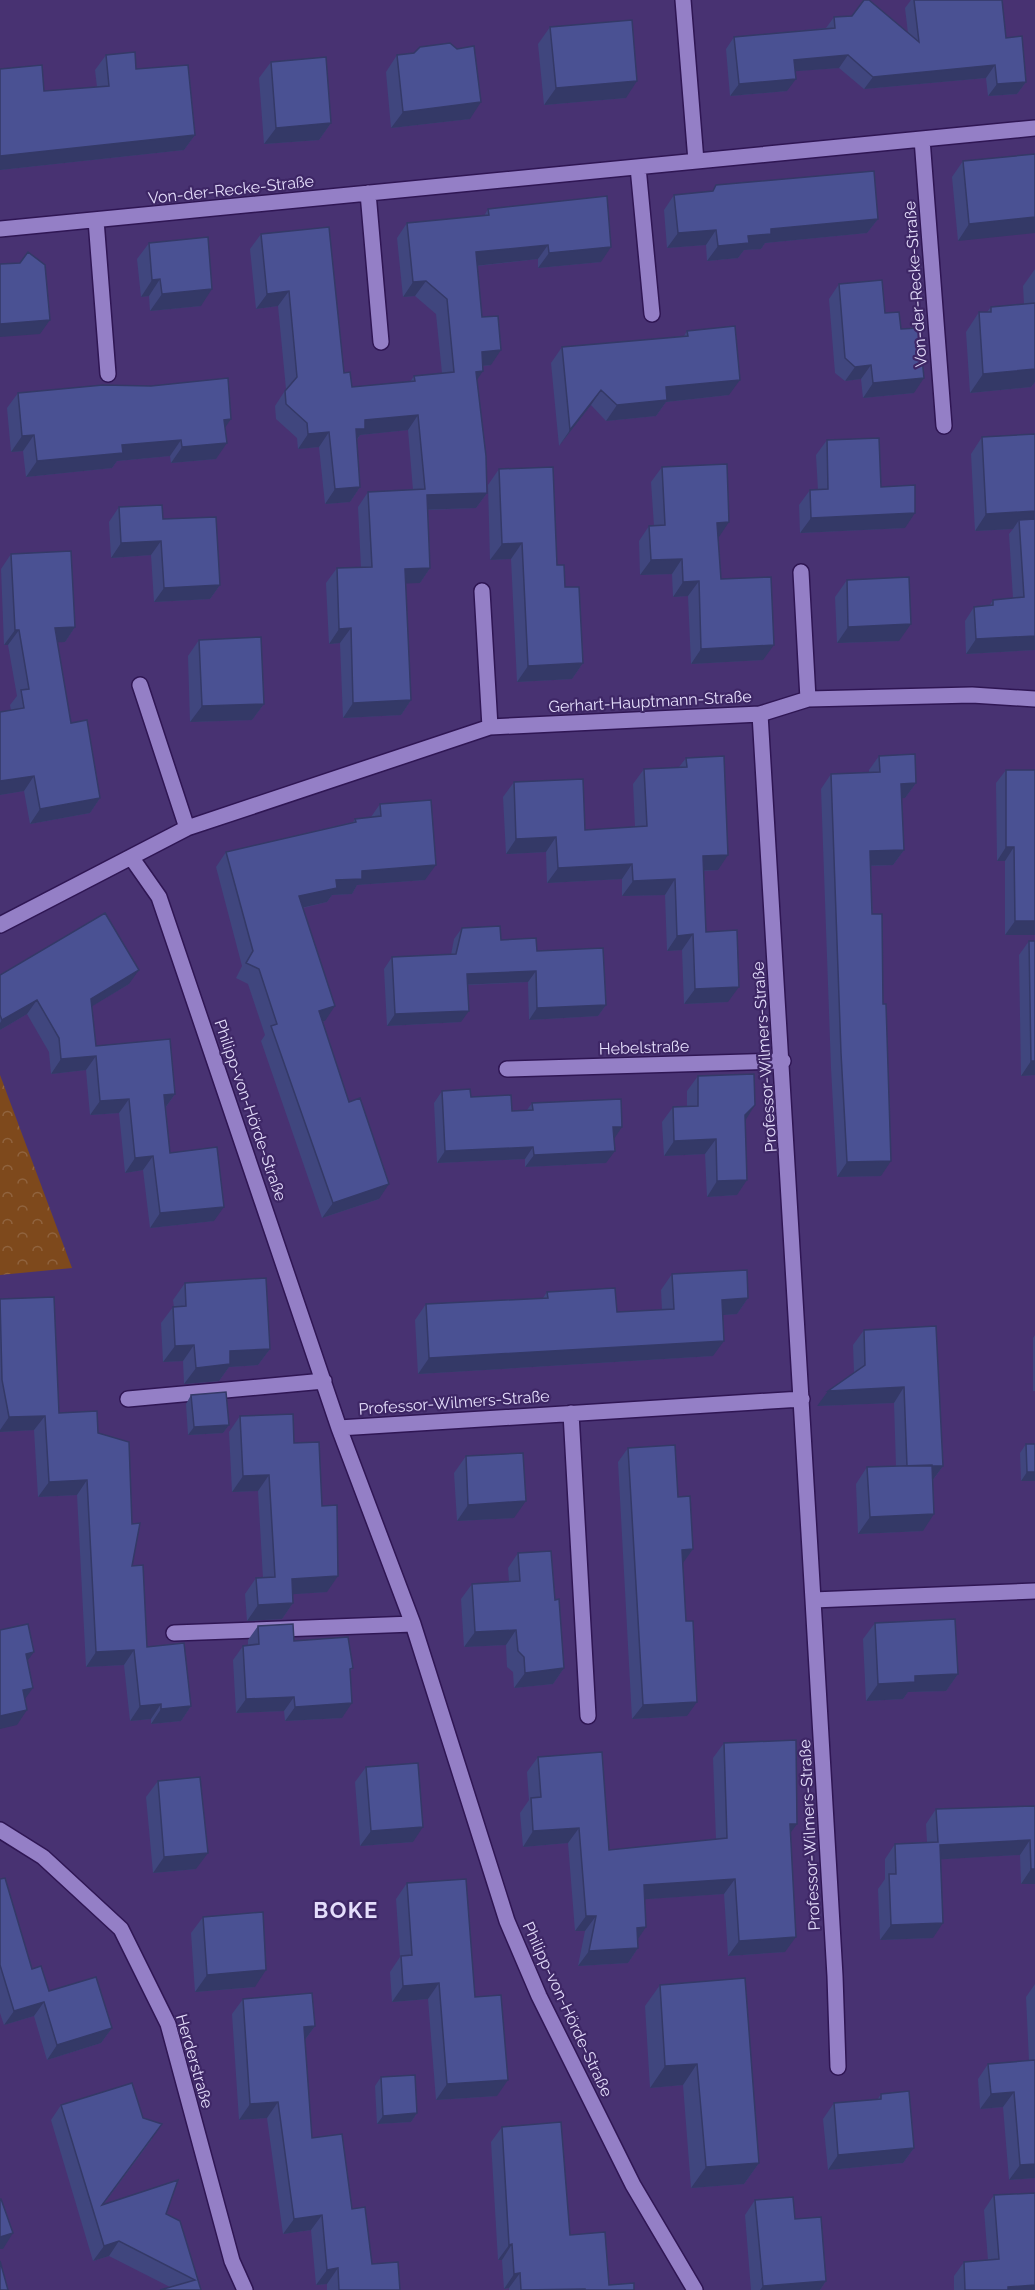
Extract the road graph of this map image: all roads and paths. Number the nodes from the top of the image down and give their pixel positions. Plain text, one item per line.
1 (683, 0) edge
2 (1035, 128) edge
3 (922, 139) junction
4 (696, 161) junction
5 (638, 167) junction
6 (368, 193) junction
7 (96, 220) junction
8 (0, 229) edge
9 (652, 314) dead end
10 (381, 342) dead end
11 (108, 374) dead end
12 (944, 426) dead end
13 (801, 572) dead end
14 (483, 591) dead end
15 (140, 685) dead end
16 (808, 699) junction
17 (1035, 699) edge
18 (760, 714) junction
19 (490, 727) junction
20 (187, 828) junction
21 (131, 857) junction
22 (0, 925) edge
23 (783, 1060) junction
24 (507, 1069) dead end
25 (324, 1381) junction
26 (128, 1399) dead end
27 (802, 1399) junction
28 (571, 1413) junction
29 (339, 1428) junction
30 (1035, 1591) edge
31 (813, 1600) junction
32 (413, 1624) junction
33 (174, 1634) dead end
34 (588, 1716) dead end
35 (0, 1830) edge
36 (838, 2067) dead end
37 (245, 2290) edge
38 (695, 2290) edge

1 - 4 street
2 - 3 street, Von-der-Recke-Straße
3 - 4 street, Von-der-Recke-Straße
3 - 12 street, Von-der-Recke-Straße
4 - 5 street, Von-der-Recke-Straße
5 - 6 street, Von-der-Recke-Straße
5 - 9 street
6 - 7 street, Von-der-Recke-Straße
6 - 10 street
7 - 8 street, Von-der-Recke-Straße
7 - 11 street
13 - 16 street
14 - 19 street
15 - 20 street
16 - 17 street, Gerhart-Hauptmann-Straße
16 - 18 street, Gerhart-Hauptmann-Straße
18 - 19 street, Gerhart-Hauptmann-Straße
18 - 23 street, Professor-Wilmers-Straße
19 - 20 street, Gerhart-Hauptmann-Straße
20 - 21 street, Gerhart-Hauptmann-Straße
21 - 22 street, Gerhart-Hauptmann-Straße
21 - 25 street, Philipp-von-Hörde-Straße
23 - 24 street, Hebelstraße
23 - 27 street, Professor-Wilmers-Straße
25 - 26 street
25 - 29 street, Philipp-von-Hörde-Straße
27 - 28 street, Professor-Wilmers-Straße
27 - 31 street, Professor-Wilmers-Straße
28 - 29 street, Professor-Wilmers-Straße
28 - 34 street, Professor-Wilmers-Straße
29 - 32 street, Philipp-von-Hörde-Straße
30 - 31 street
31 - 36 street, Professor-Wilmers-Straße
32 - 33 street
32 - 38 street, Philipp-von-Hörde-Straße
35 - 37 street, Herderstraße

